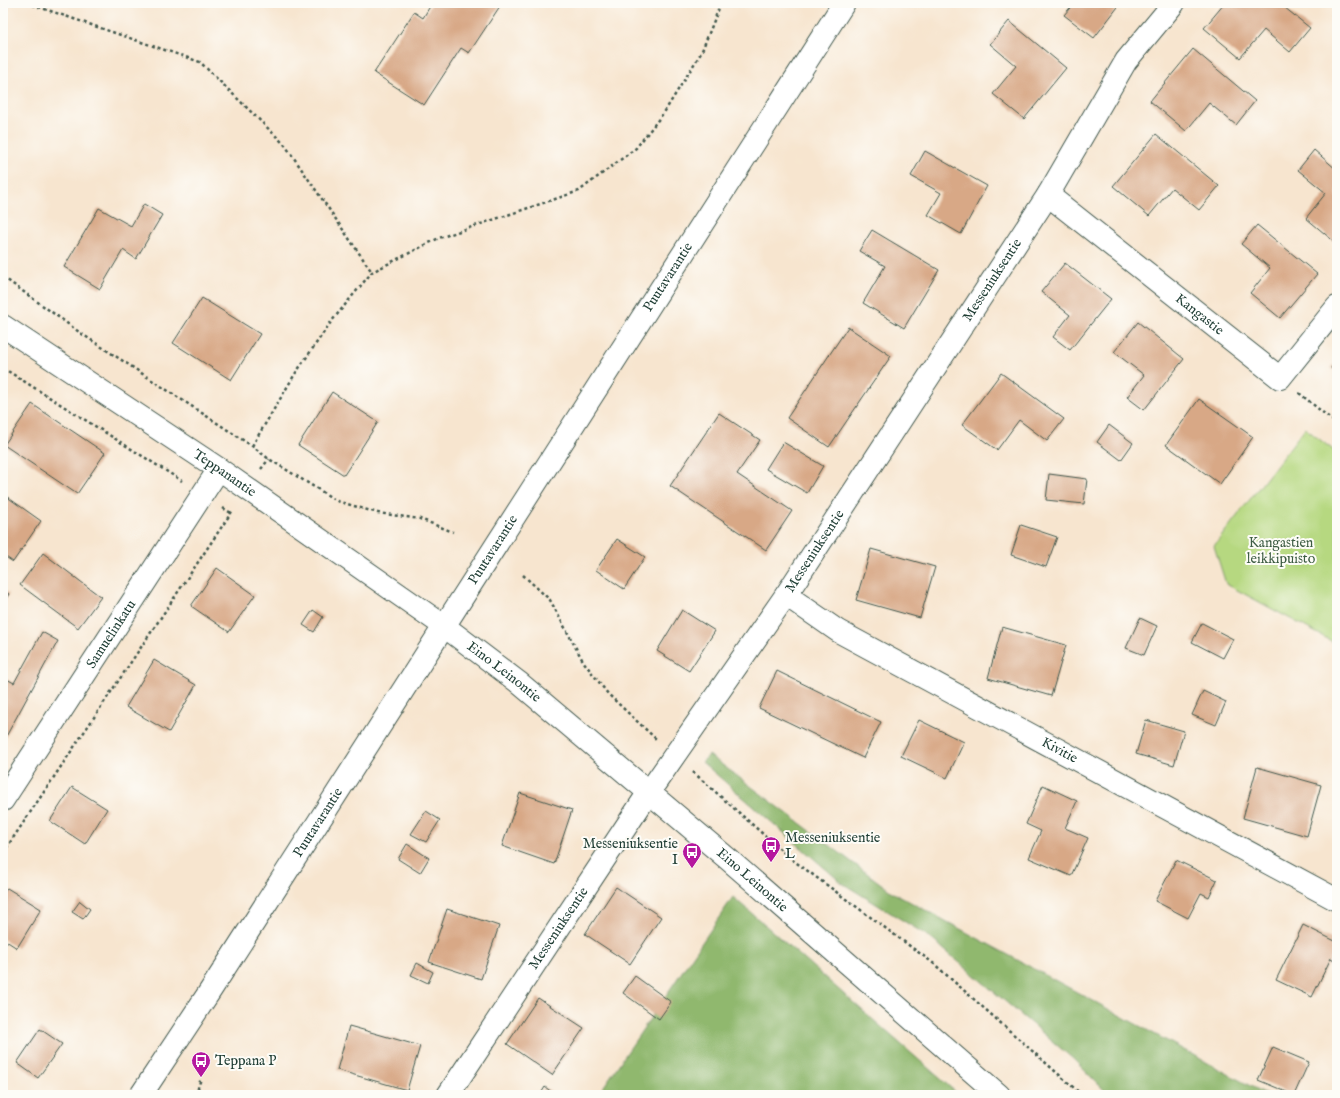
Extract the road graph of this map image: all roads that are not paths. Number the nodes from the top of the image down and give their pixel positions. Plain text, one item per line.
1 (844, 3) edge
2 (1174, 3) edge
3 (1048, 195) junction
4 (1337, 307) edge
5 (3, 326) edge
6 (219, 469) junction
7 (786, 595) junction
8 (444, 626) junction
9 (649, 792) junction
10 (3, 800) edge
11 (1337, 900) edge
12 (141, 1095) edge
13 (448, 1095) edge
14 (999, 1095) edge

1 - 8 street, Puutavarantie
2 - 3 street, Messeniuksentie
3 - 4 street, Kangastie
3 - 7 street, Messeniuksentie
5 - 6 street, Teppanantie
6 - 8 street, Teppanantie
6 - 10 street, Samuelinkatu
7 - 9 street, Messeniuksentie
7 - 11 street, Kivitie
8 - 9 street, Eino Leinontie
8 - 12 street, Puutavarantie
9 - 13 street, Messeniuksentie
9 - 14 street, Eino Leinontie

